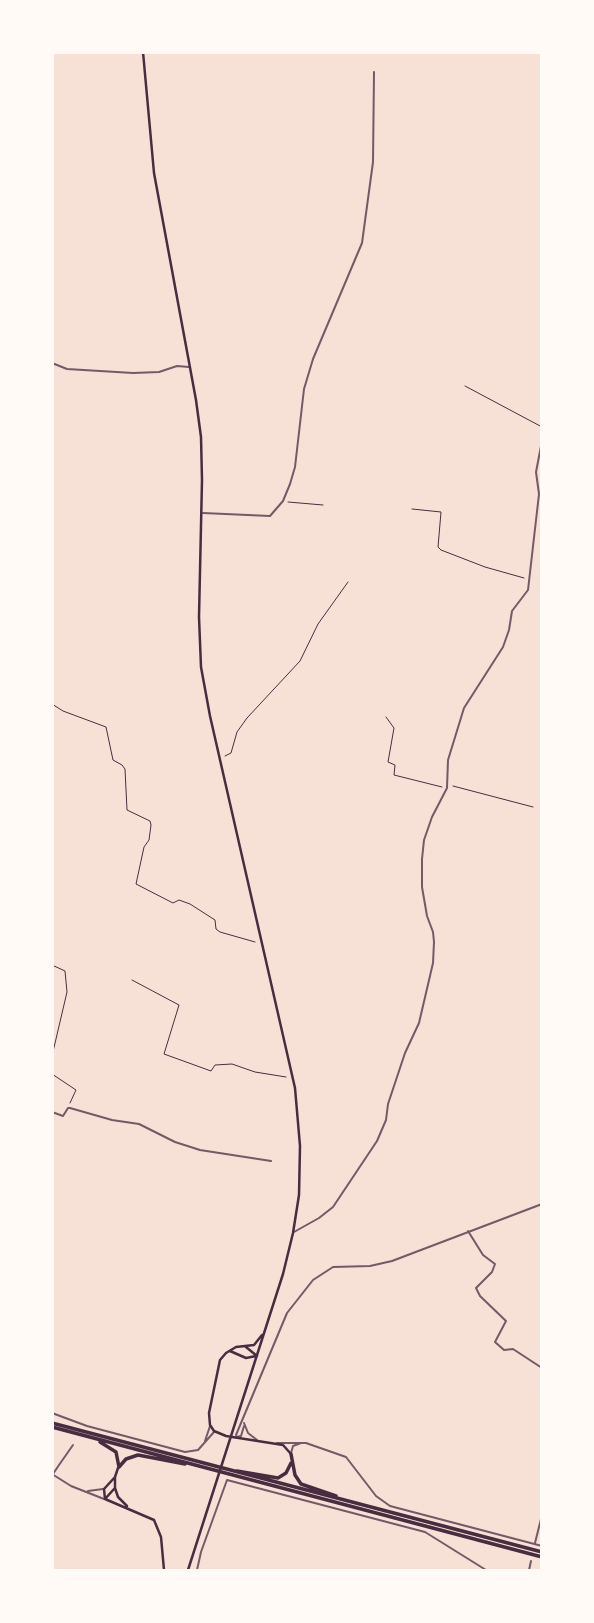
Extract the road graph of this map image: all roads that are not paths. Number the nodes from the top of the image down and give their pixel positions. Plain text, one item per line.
1 (143, 52) edge
2 (374, 72) dead end
3 (52, 363) edge
4 (190, 367) junction
5 (541, 441) edge
6 (202, 513) junction
7 (52, 1112) edge
8 (271, 1161) dead end
9 (541, 1204) edge
10 (468, 1231) junction
11 (293, 1233) junction
12 (266, 1330) junction
13 (246, 1347) junction
14 (230, 1351) junction
15 (257, 1356) junction
16 (246, 1358) junction
17 (541, 1368) edge
18 (251, 1373) junction
19 (52, 1413) edge
20 (244, 1423) junction
21 (52, 1425) edge
22 (210, 1425) junction
23 (214, 1431) junction
24 (88, 1437) junction
25 (235, 1437) junction
26 (258, 1441) junction
27 (204, 1442) junction
28 (276, 1443) junction
29 (301, 1443) junction
30 (73, 1445) dead end
31 (291, 1454) junction
32 (292, 1461) junction
33 (191, 1464) junction
34 (119, 1467) junction
35 (231, 1470) junction
36 (52, 1474) edge
37 (115, 1477) junction
38 (115, 1488) junction
39 (104, 1489) junction
40 (82, 1490) junction
41 (105, 1499) junction
42 (344, 1500) junction
43 (130, 1508) junction
44 (541, 1515) edge
45 (535, 1545) junction
46 (541, 1546) edge
47 (541, 1554) edge
48 (531, 1561) dead end
49 (164, 1570) edge
50 (188, 1570) edge
51 (197, 1570) edge
52 (486, 1570) edge
53 (529, 1570) edge

1 - 4 main road
2 - 6 street
3 - 4 street
4 - 6 main road
5 - 11 street
6 - 11 main road
7 - 8 street
9 - 10 street
10 - 17 street
10 - 20 street
11 - 12 main road
12 - 13 main road
12 - 15 main road
13 - 14 main road
13 - 15 main road
14 - 16 main road
14 - 22 main road
15 - 16 main road
15 - 18 main road
16 - 18 main road
18 - 50 main road
19 - 27 street
20 - 25 street
20 - 26 street
21 - 24 highway
21 - 35 highway
22 - 23 main road
22 - 27 street
23 - 25 main road
23 - 27 street
24 - 33 highway
24 - 34 highway
25 - 26 main road
26 - 28 main road
28 - 29 street
28 - 31 main road
29 - 31 street
29 - 45 street
30 - 36 street
31 - 32 highway
32 - 35 highway
32 - 42 highway
33 - 34 highway
33 - 47 highway
34 - 37 main road
35 - 42 highway
36 - 40 street
37 - 38 main road
37 - 39 main road
38 - 41 main road
38 - 43 main road
39 - 40 street
39 - 41 main road
40 - 41 street
41 - 43 main road
42 - 47 highway
43 - 49 main road
44 - 45 street
45 - 46 street
48 - 53 street
51 - 52 street

